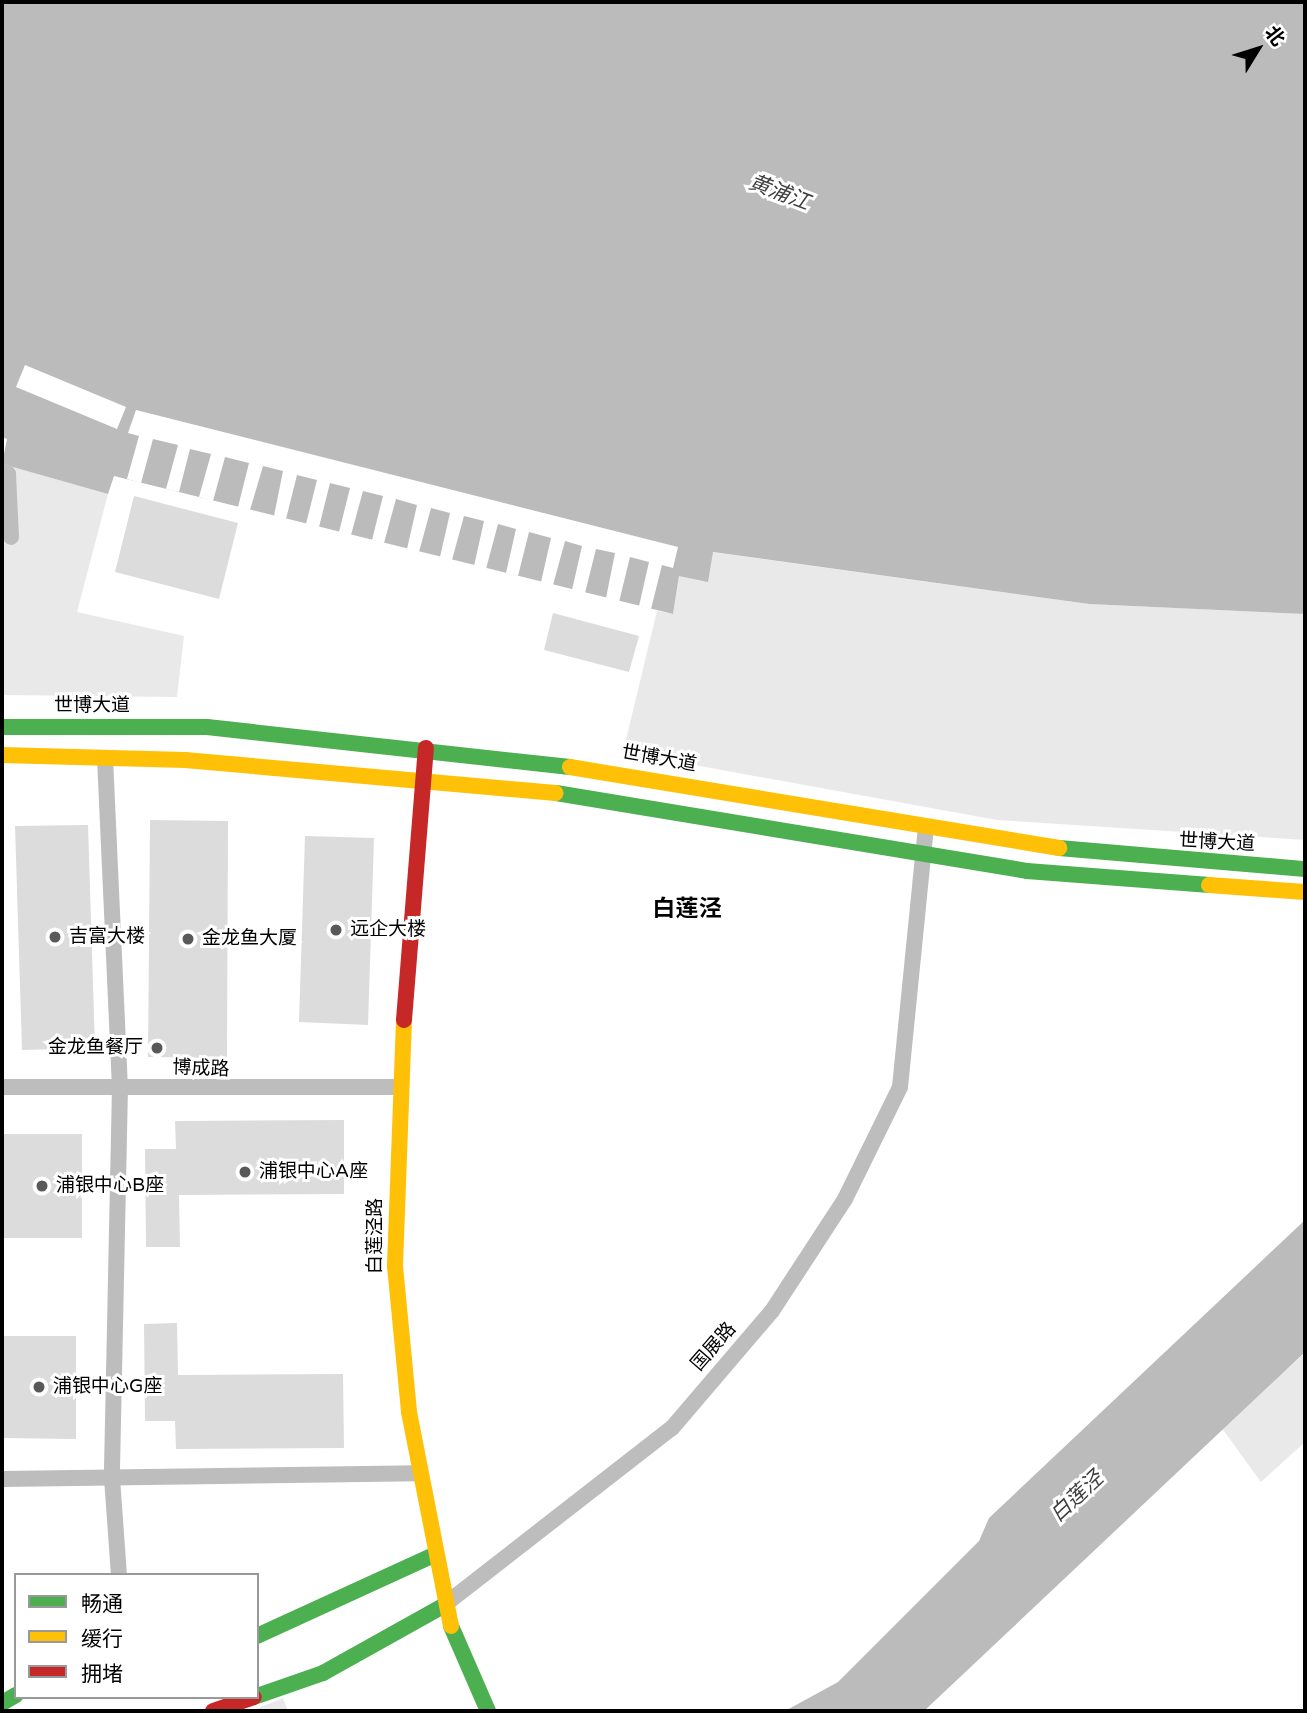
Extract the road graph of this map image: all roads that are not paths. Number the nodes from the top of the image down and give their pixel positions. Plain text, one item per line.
1 (2, 472) edge
2 (11, 537) dead end
3 (2, 727) edge
4 (426, 748) junction
5 (2, 755) edge
6 (106, 758) junction
7 (424, 779) junction
8 (926, 827) junction
9 (919, 852) junction
10 (1305, 869) edge
11 (1305, 892) edge
12 (2, 1087) edge
13 (120, 1087) junction
14 (398, 1087) junction
15 (419, 1474) junction
16 (112, 1478) junction
17 (2, 1479) edge
18 (432, 1556) junction
19 (119, 1573) edge
20 (443, 1606) junction
21 (259, 1635) edge
22 (259, 1696) edge
23 (249, 1699) edge
24 (213, 1711) edge
25 (488, 1711) edge

1 - 2 street
3 - 4 main road, 世博大道
4 - 7 main road, 白莲泾路
4 - 8 main road, 世博大道
5 - 6 main road
6 - 7 main road
6 - 13 street
7 - 9 main road
7 - 14 main road, 白莲泾路
8 - 9 street, 国展路
8 - 10 main road, 世博大道
9 - 11 main road
9 - 20 street, 国展路
12 - 13 street, 博成路
13 - 14 street, 博成路
13 - 16 street
14 - 15 main road, 白莲泾路
15 - 16 street
15 - 18 main road, 白莲泾路
16 - 17 street
16 - 19 street
18 - 20 main road, 白莲泾路
18 - 21 main road
20 - 22 main road, 国展路
20 - 25 main road, 白莲泾路
23 - 24 main road, 国展路

